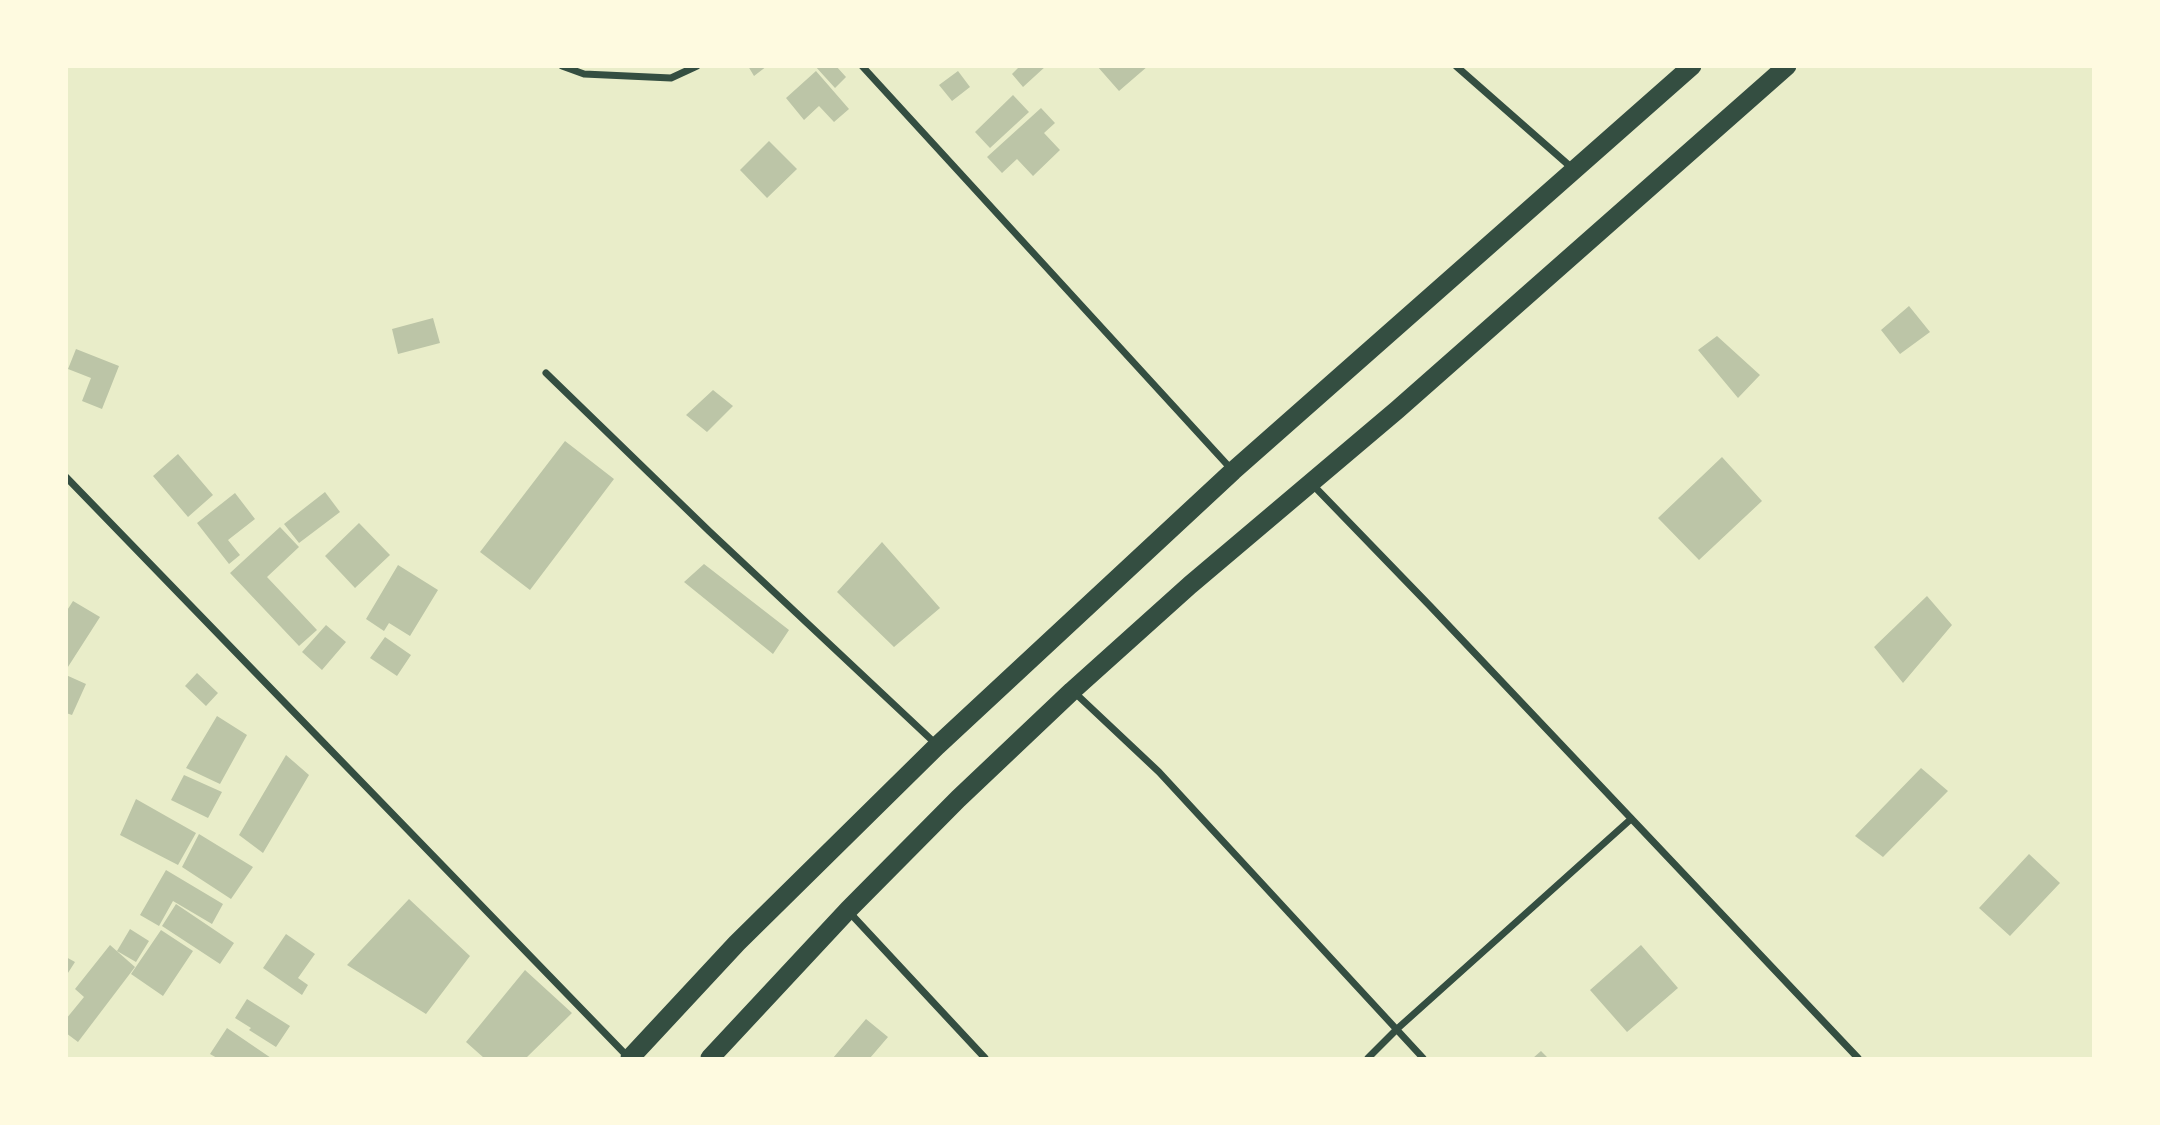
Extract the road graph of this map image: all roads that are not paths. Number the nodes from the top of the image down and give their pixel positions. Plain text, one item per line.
1 (562, 66) edge
2 (697, 66) edge
3 (862, 66) edge
4 (1456, 66) edge
5 (1692, 66) edge
6 (1787, 66) edge
7 (1575, 170) junction
8 (546, 373) dead end
9 (1233, 471) junction
10 (66, 477) edge
11 (1310, 483) junction
12 (1072, 691) junction
13 (937, 746) junction
14 (1631, 819) junction
15 (848, 910) junction
16 (1397, 1029) junction
17 (630, 1059) edge
18 (710, 1059) edge
19 (985, 1059) edge
20 (1368, 1059) edge
21 (1423, 1059) edge
22 (1858, 1059) edge

1 - 2 street
3 - 9 street
4 - 7 street
5 - 7 highway
6 - 11 highway
7 - 9 highway
8 - 13 street
9 - 13 highway
10 - 17 street
11 - 12 highway
11 - 14 street
12 - 15 highway
12 - 16 street
13 - 17 highway
14 - 16 street
14 - 22 street
15 - 18 highway
15 - 19 street
16 - 20 street
16 - 21 street

